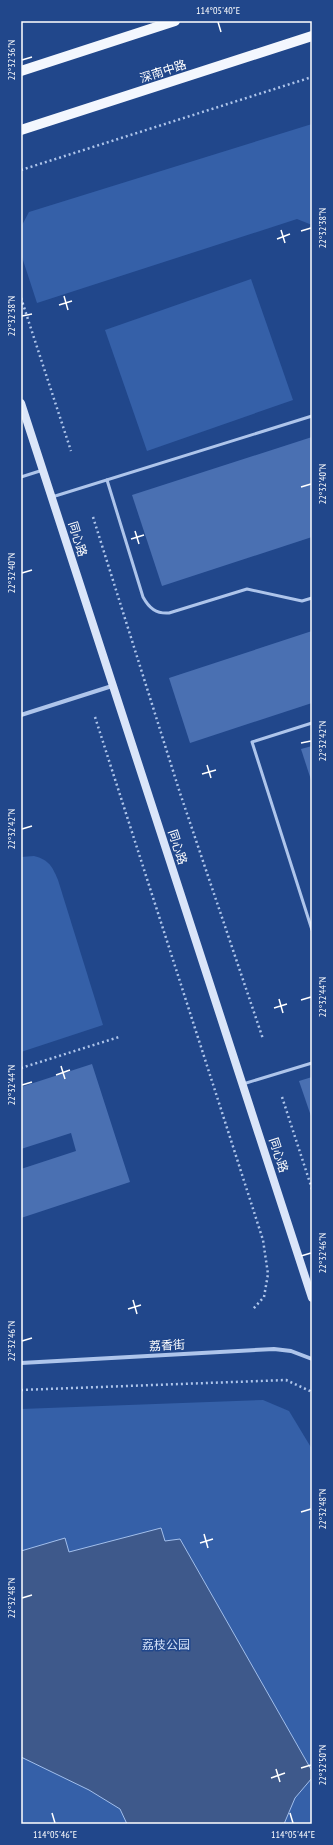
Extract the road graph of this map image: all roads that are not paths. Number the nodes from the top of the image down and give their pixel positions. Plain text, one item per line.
1 (175, 21) edge
2 (312, 36) edge
3 (21, 70) edge
4 (21, 130) edge
5 (21, 403) edge
6 (312, 416) edge
7 (43, 470) junction
8 (21, 477) edge
9 (107, 480) junction
10 (52, 497) junction
11 (312, 598) edge
12 (112, 686) junction
13 (21, 715) edge
14 (312, 723) edge
15 (312, 930) edge
16 (312, 1063) edge
17 (243, 1084) junction
18 (312, 1298) edge
19 (312, 1359) edge
20 (21, 1363) edge

1 - 3 main road
2 - 4 main road, 深南中路
5 - 7 street, 同心路
6 - 9 lane
7 - 8 lane
7 - 10 street, 同心路
9 - 10 lane
9 - 11 lane
10 - 12 street, 同心路
12 - 13 street
12 - 17 street, 同心路
14 - 15 lane
16 - 17 lane
17 - 18 street, 同心路
19 - 20 street, 荔香街

